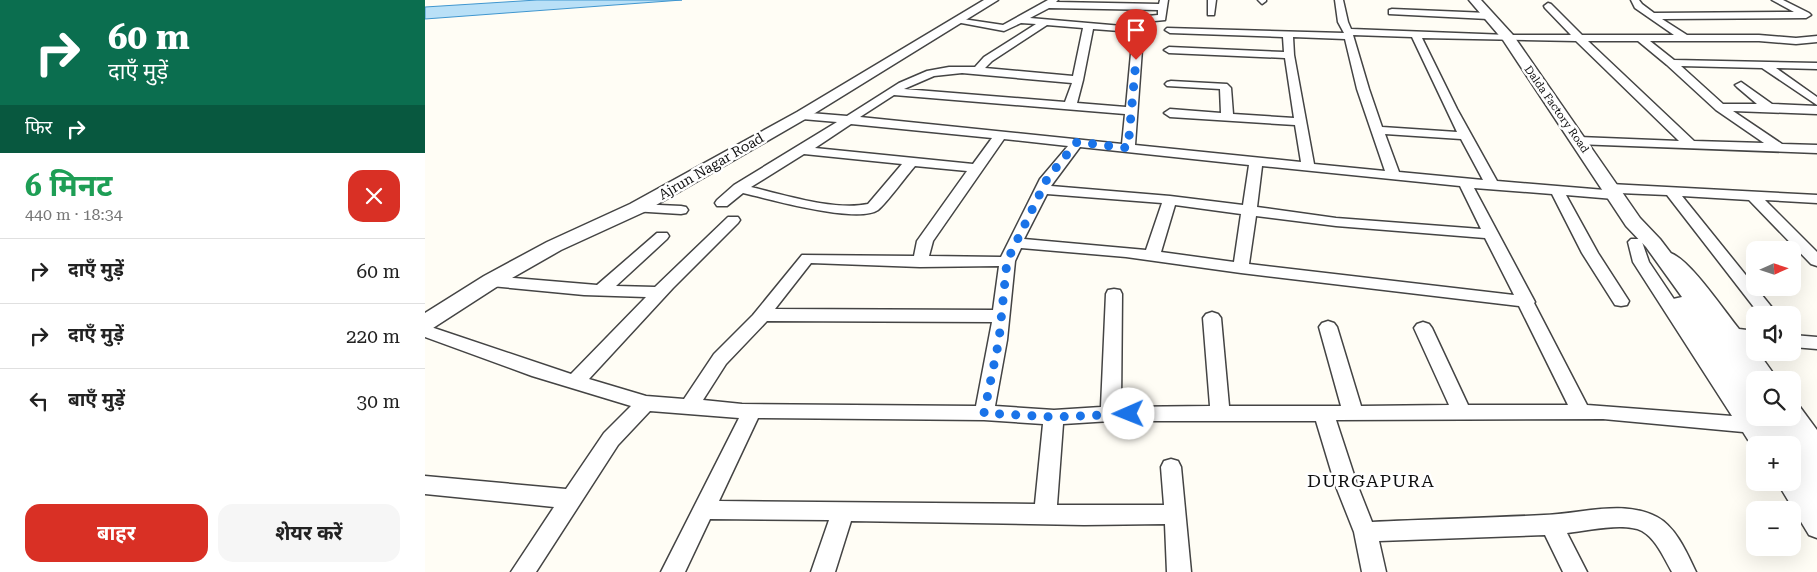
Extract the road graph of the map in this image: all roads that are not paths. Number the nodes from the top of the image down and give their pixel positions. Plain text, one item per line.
1 (992, 0) edge
2 (1212, 0) edge
3 (1339, 0) edge
4 (1406, 0) edge
5 (1475, 0) edge
6 (1635, 0) edge
7 (1776, 0) edge
8 (1051, 2) edge
9 (1163, 4) edge
10 (1548, 6) dead end
11 (1751, 6) dead end
12 (1211, 12) dead end
13 (1392, 12) dead end
14 (1417, 13) junction
15 (1817, 14) edge
16 (1806, 15) junction
17 (1488, 16) junction
18 (1652, 16) junction
19 (1772, 16) junction
20 (1817, 19) edge
21 (959, 20) junction
22 (1019, 20) junction
23 (1046, 22) junction
24 (1089, 25) junction
25 (1138, 30) junction
26 (1170, 30) dead end
27 (1288, 34) junction
28 (1349, 34) junction
29 (1415, 34) junction
30 (1508, 38) junction
31 (1578, 38) junction
32 (1641, 38) junction
33 (1685, 38) junction
34 (1817, 39) edge
35 (1796, 41) junction
36 (1169, 50) dead end
37 (1816, 52) edge
38 (1289, 55) junction
39 (1671, 63) junction
40 (1763, 64) junction
41 (1817, 66) edge
42 (981, 71) junction
43 (1078, 80) junction
44 (1171, 84) dead end
45 (1741, 86) dead end
46 (893, 92) junction
47 (1817, 102) edge
48 (1070, 106) junction
49 (1720, 108) junction
50 (1770, 108) junction
51 (1817, 110) edge
52 (1132, 111) junction
53 (1170, 113) dead end
54 (802, 115) junction
55 (1227, 118) junction
56 (850, 120) junction
57 (1301, 122) junction
58 (1377, 130) junction
59 (1001, 135) junction
60 (1465, 136) junction
61 (1579, 141) junction
62 (1077, 142) junction
63 (1690, 144) junction
64 (1128, 148) junction
65 (1779, 148) junction
66 (1817, 149) edge
67 (803, 150) junction
68 (1257, 161) junction
69 (911, 162) junction
70 (1309, 166) junction
71 (976, 168) junction
72 (1393, 175) junction
73 (1465, 182) junction
74 (1492, 184) junction
75 (739, 188) junction
76 (1042, 189) junction
77 (1556, 189) junction
78 (1612, 191) junction
79 (1672, 192) junction
80 (1753, 196) junction
81 (1817, 199) edge
82 (1170, 200) junction
83 (722, 204) dead end
84 (637, 208) junction
85 (681, 210) dead end
86 (1249, 210) junction
87 (733, 220) dead end
88 (1490, 234) junction
89 (662, 236) dead end
90 (1641, 236) junction
91 (1016, 243) junction
92 (1152, 256) junction
93 (1007, 261) junction
94 (1817, 261) edge
95 (920, 262) junction
96 (1241, 268) junction
97 (491, 281) junction
98 (601, 290) junction
99 (660, 292) junction
100 (1114, 294) dead end
101 (1527, 302) junction
102 (1621, 302) dead end
103 (1762, 306) edge
104 (763, 315) junction
105 (1001, 316) junction
106 (1212, 318) dead end
107 (425, 323) edge
108 (1704, 323) junction
109 (1328, 327) dead end
110 (1423, 328) dead end
111 (425, 331) edge
112 (1735, 335) junction
113 (1746, 336) edge
114 (1801, 342) edge
115 (1817, 343) edge
116 (1746, 371) edge
117 (1762, 371) edge
118 (575, 382) junction
119 (1746, 401) edge
120 (646, 403) junction
121 (1746, 406) edge
122 (689, 407) junction
123 (752, 411) junction
124 (1462, 412) junction
125 (1581, 412) junction
126 (984, 413) junction
127 (1220, 413) junction
128 (1324, 413) junction
129 (1353, 413) junction
130 (1111, 414) junction
131 (1054, 417) junction
132 (1746, 418) edge
133 (1801, 422) edge
134 (1762, 426) edge
135 (1787, 426) edge
136 (1771, 436) edge
137 (1814, 437) edge
138 (1817, 466) edge
139 (1171, 467) dead end
140 (1801, 476) edge
141 (425, 484) edge
142 (1793, 491) edge
143 (571, 499) junction
144 (1817, 500) edge
145 (704, 510) junction
146 (843, 511) junction
147 (1045, 514) junction
148 (1176, 514) junction
149 (1551, 525) junction
150 (1817, 528) edge
151 (1365, 532) junction
152 (523, 572) edge
153 (673, 572) edge
154 (823, 572) edge
155 (1179, 572) edge
156 (1374, 572) edge
157 (1575, 572) edge
158 (1684, 572) edge

1 - 21 street, Ajrun Nagar Road
2 - 12 street
3 - 28 street
4 - 14 street
5 - 17 street, Dalda Factory Road
6 - 18 street
7 - 16 street
8 - 9 street
8 - 22 street
9 - 25 street
10 - 31 street
11 - 19 street
13 - 14 street
14 - 17 street
15 - 16 street
16 - 19 street
16 - 20 street
17 - 30 street, Dalda Factory Road
18 - 19 street
18 - 33 street
21 - 22 street
21 - 54 street, Ajrun Nagar Road
22 - 23 street
23 - 24 street
23 - 42 street
24 - 25 street
24 - 43 street
25 - 52 street
26 - 27 street
27 - 28 street
27 - 38 street
28 - 29 street
28 - 58 street
29 - 30 street
29 - 60 street
30 - 31 street
30 - 61 street, Dalda Factory Road
31 - 32 street
31 - 63 street
32 - 33 street
32 - 39 street
33 - 35 street
34 - 35 street
35 - 37 street
36 - 38 street
38 - 57 street
39 - 40 street
39 - 49 street
40 - 41 street
40 - 47 street
42 - 43 street
42 - 46 street
43 - 48 street
44 - 55 street
45 - 50 street
46 - 48 street
46 - 56 street
48 - 52 street
49 - 50 street
49 - 65 street
50 - 51 street
52 - 64 street
53 - 55 street
54 - 56 street
54 - 84 street, Ajrun Nagar Road
55 - 57 street
56 - 59 street
56 - 67 street
57 - 70 street
58 - 60 street
58 - 72 street
59 - 62 street
59 - 71 street
60 - 74 street
61 - 63 street
61 - 78 street, Dalda Factory Road
62 - 64 street
62 - 76 street
63 - 65 street
64 - 68 street
65 - 66 street
67 - 69 street
67 - 75 street
68 - 70 street
68 - 86 street
69 - 71 street
69 - 75 street
70 - 72 street
71 - 95 street
72 - 73 street
73 - 74 street
73 - 88 street
74 - 77 street
75 - 83 street
76 - 82 street
76 - 91 street
77 - 78 street
77 - 102 street
78 - 79 street
78 - 90 street, Dalda Factory Road
79 - 80 street
79 - 103 street
80 - 81 street
80 - 94 street
82 - 86 street
82 - 92 street
84 - 85 street
84 - 97 street, Ajrun Nagar Road
86 - 88 street
86 - 96 street
87 - 99 street
88 - 101 street
89 - 98 street
90 - 108 street, Dalda Factory Road
90 - 112 street
90 - 121 street
91 - 92 street
91 - 93 street
92 - 96 street
93 - 95 street
93 - 105 street
95 - 104 street
96 - 101 street
97 - 98 street
97 - 107 street, Ajrun Nagar Road
98 - 99 street
99 - 118 street
100 - 130 street
101 - 125 street
104 - 105 street
104 - 122 street
105 - 126 street
106 - 127 street
108 - 116 street, Dalda Factory Road
108 - 119 street, Dalda Factory Road
109 - 129 street
110 - 124 street
111 - 118 street
112 - 113 street
112 - 117 street
114 - 115 street
118 - 120 street
120 - 122 street
120 - 143 street
122 - 123 street
123 - 126 street
123 - 145 street
124 - 125 street
124 - 129 street
125 - 132 street
126 - 131 street
127 - 128 street
127 - 130 street
128 - 129 street
128 - 151 street
130 - 131 street
131 - 147 street
133 - 137 street
134 - 136 street, Dalda Factory Road
135 - 138 street
139 - 148 street
140 - 144 street
141 - 143 street
142 - 150 street
143 - 152 street
145 - 146 street
145 - 153 street
146 - 147 street
146 - 154 street
147 - 148 street
148 - 155 street
149 - 151 street
149 - 157 street
149 - 158 street
151 - 156 street

